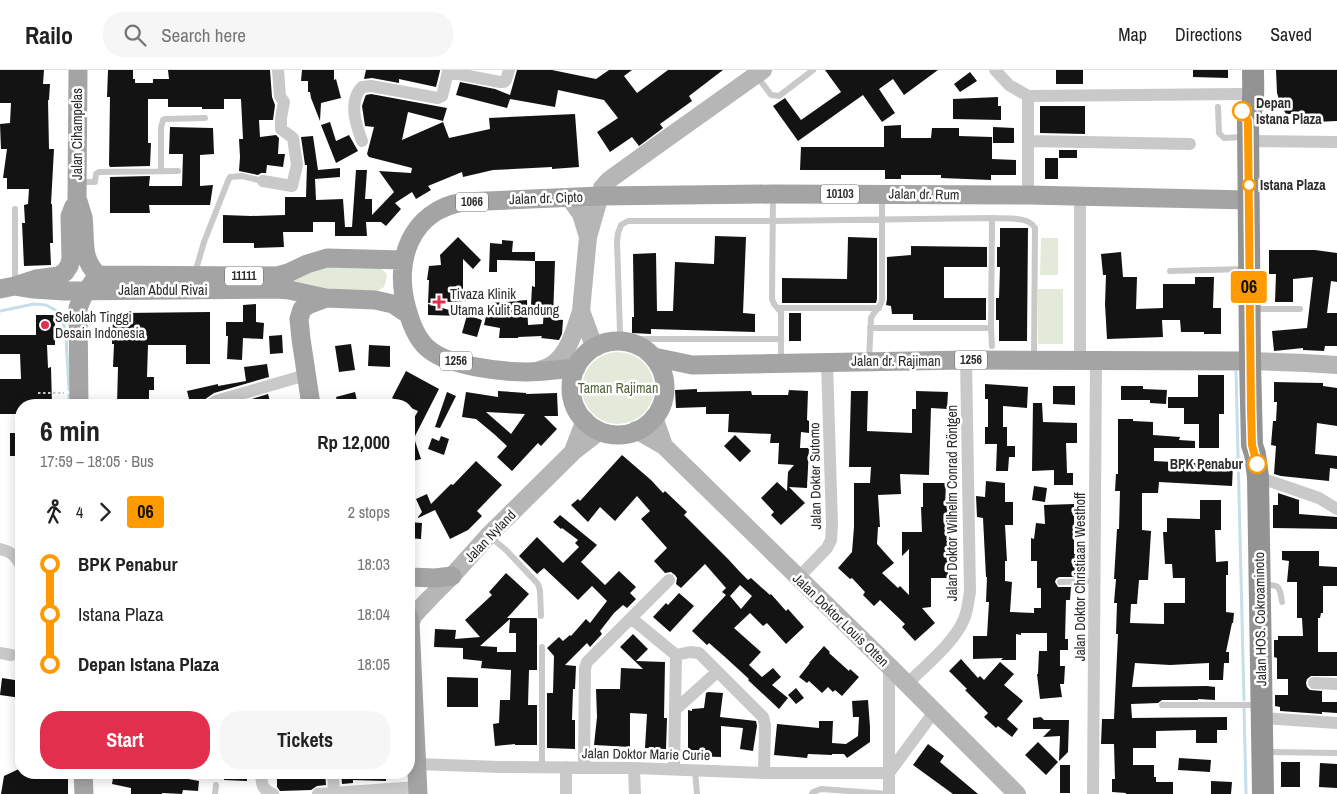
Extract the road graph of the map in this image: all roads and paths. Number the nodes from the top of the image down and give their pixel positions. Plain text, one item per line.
1 (78, 70) edge
2 (278, 70) edge
3 (509, 70) edge
4 (813, 70) edge
5 (995, 70) edge
6 (1241, 70) edge
7 (1253, 70) edge
8 (448, 71) edge
9 (759, 73) edge
10 (1241, 94) junction
11 (1028, 96) junction
12 (1218, 106) dead end
13 (205, 118) dead end
14 (1248, 133) junction
15 (362, 141) dead end
16 (1029, 141) junction
17 (1337, 142) edge
18 (1190, 144) dead end
19 (632, 164) junction
20 (161, 171) junction
21 (178, 171) dead end
22 (263, 181) joint
23 (77, 190) junction
24 (774, 194) junction
25 (882, 194) junction
26 (1028, 195) junction
27 (600, 196) junction
28 (635, 196) junction
29 (1080, 196) junction
30 (569, 198) junction
31 (1249, 200) junction
32 (15, 209) dead end
33 (992, 218) junction
34 (883, 220) junction
35 (773, 221) junction
36 (588, 237) junction
37 (395, 259) junction
38 (1249, 269) junction
39 (1170, 271) dead end
40 (98, 275) junction
41 (193, 276) junction
42 (8, 288) edge
43 (58, 290) junction
44 (87, 290) junction
45 (326, 298) junction
46 (375, 300) junction
47 (78, 308) junction
48 (778, 308) junction
49 (879, 308) junction
50 (1249, 308) junction
51 (1300, 309) dead end
52 (581, 311) junction
53 (408, 314) junction
54 (870, 328) junction
55 (991, 328) junction
56 (781, 339) junction
57 (594, 346) junction
58 (992, 346) dead end
59 (654, 357) junction
60 (966, 360) junction
61 (1034, 360) junction
62 (869, 361) junction
63 (1088, 361) junction
64 (1250, 361) junction
65 (781, 362) junction
66 (827, 362) junction
67 (692, 364) junction
68 (1337, 365) edge
69 (576, 368) junction
70 (526, 372) junction
71 (306, 375) junction
72 (663, 376) junction
73 (38, 393) dead end
74 (79, 399) edge
75 (223, 399) edge
76 (310, 399) edge
77 (654, 417) junction
78 (593, 425) junction
79 (636, 430) junction
80 (1252, 445) junction
81 (664, 446) junction
82 (1258, 476) junction
83 (1337, 509) edge
84 (488, 536) junction
85 (0, 549) edge
86 (15, 558) edge
87 (452, 576) junction
88 (415, 577) edge
89 (798, 578) junction
90 (670, 580) dead end
91 (1095, 581) junction
92 (1060, 582) dead end
93 (1260, 586) junction
94 (1282, 602) dead end
95 (415, 614) edge
96 (541, 616) dead end
97 (631, 618) junction
98 (542, 647) dead end
99 (676, 655) junction
100 (889, 666) junction
101 (717, 672) junction
102 (1314, 683) dead end
103 (907, 684) junction
104 (1337, 684) edge
105 (1162, 705) dead end
106 (676, 710) junction
107 (1256, 711) junction
108 (935, 712) junction
109 (415, 723) edge
110 (1337, 723) edge
111 (1262, 752) junction
112 (1337, 754) edge
113 (417, 764) junction
114 (542, 767) junction
115 (566, 767) junction
116 (584, 768) junction
117 (634, 768) junction
118 (674, 769) junction
119 (696, 770) junction
120 (764, 773) junction
121 (889, 773) junction
122 (78, 779) edge
123 (83, 779) edge
124 (262, 779) edge
125 (333, 779) edge
126 (216, 785) dead end
127 (418, 791) edge
128 (334, 793) edge
129 (78, 794) edge
130 (84, 794) edge
131 (215, 794) edge
132 (273, 794) edge
133 (318, 794) edge
134 (566, 794) edge
135 (635, 794) edge
136 (697, 794) edge
137 (812, 794) edge
138 (888, 794) edge
139 (1017, 794) edge
140 (1093, 794) edge
141 (1253, 794) edge
142 (1263, 794) edge

1 - 23 main road, Jalan Cihampelas
2 - 22 street
3 - 8 street
4 - 9 lane
5 - 11 street
6 - 10 highway, Jalan HOS. Cokroaminoto
7 - 14 highway, Jalan HOS. Cokroaminoto
8 - 15 street
9 - 19 main road, Jalan dr. Cipto
10 - 11 street
10 - 14 highway, Jalan HOS. Cokroaminoto
11 - 16 street
12 - 14 lane
13 - 20 lane
14 - 17 street
14 - 31 highway, Jalan HOS. Cokroaminoto
16 - 18 street
16 - 26 street
19 - 27 main road, Jalan dr. Cipto
19 - 28 main road
20 - 21 lane
20 - 23 lane
22 - 41 lane
23 - 40 main road, Jalan Cihampelas
23 - 42 main road, Jalan Cihampelas
24 - 25 main road, Jalan dr. Rum / 10103
24 - 28 main road, Jalan dr. Rum / 10103
24 - 35 lane
25 - 26 main road, Jalan dr. Rum / 10103
25 - 34 lane
26 - 29 main road, Jalan dr. Rum / 10103
27 - 28 main road, Jalan dr. Rum / 10103
27 - 30 main road, Jalan dr. Cipto / 1066
27 - 36 main road
29 - 31 main road, Jalan dr. Rum / 10103
29 - 63 street, Jalan Doktor Christiaan Westhoff
30 - 36 main road
30 - 37 main road, Jalan dr. Cipto / 1066
31 - 38 highway, Jalan HOS. Cokroaminoto
32 - 42 lane
33 - 34 lane
33 - 55 lane
33 - 61 lane
34 - 35 lane
34 - 49 lane
35 - 48 lane
35 - 56 lane
36 - 52 main road
37 - 41 main road, Jalan Abdul Rivai / 11111
37 - 46 main road
37 - 53 main road, 1256
38 - 39 lane
38 - 50 highway, Jalan HOS. Cokroaminoto
40 - 41 main road, Jalan Abdul Rivai / 11111
40 - 44 main road
42 - 43 main road, Jalan Abdul Rivai
43 - 44 main road, Jalan Abdul Rivai / 11111
43 - 47 main road
44 - 45 main road, Jalan Abdul Rivai / 11111
44 - 47 main road
45 - 46 main road, Jalan Abdul Rivai / 11111
45 - 71 main road
46 - 53 main road, Jalan Abdul Rivai / 11111
47 - 74 main road
48 - 49 lane
48 - 56 lane
49 - 54 lane
50 - 51 lane
50 - 64 highway, Jalan HOS. Cokroaminoto
52 - 57 main road
52 - 70 main road
53 - 70 main road, 1256
54 - 55 lane
54 - 62 lane
55 - 58 lane
56 - 65 lane
57 - 59 main road, 1256
57 - 69 main road
59 - 67 main road, Jalan dr. Rajiman / 1256
59 - 72 main road
60 - 61 main road, Jalan dr. Rajiman / 1256
60 - 62 main road, Jalan dr. Rajiman / 1256
60 - 103 street, Jalan Doktor Wilhelm Conrad Röntgen
61 - 63 main road, Jalan dr. Rajiman / 1256
62 - 66 main road, Jalan dr. Rajiman / 1256
63 - 64 main road, Jalan dr. Rajiman / 1256
63 - 91 street, Jalan Doktor Christiaan Westhoff
64 - 68 main road
64 - 80 highway, Jalan HOS. Cokroaminoto
65 - 66 main road, Jalan dr. Rajiman / 1256
65 - 67 main road, Jalan dr. Rajiman / 1256
66 - 89 street, Jalan Dokter Sutomo
67 - 72 main road, Jalan dr. Rajiman / 1256
69 - 70 main road, 1256
69 - 78 main road
71 - 75 street
71 - 76 main road
72 - 77 main road
73 - 74 path
77 - 79 main road
77 - 81 main road, Jalan Doktor Louis Otten
78 - 79 main road
78 - 84 main road, Jalan Nyland
79 - 81 main road, Jalan Doktor Louis Otten
80 - 82 highway, Jalan HOS. Cokroaminoto
80 - 107 highway, Jalan HOS. Cokroaminoto
81 - 89 main road, Jalan Doktor Louis Otten
82 - 83 street
82 - 93 highway, Jalan HOS. Cokroaminoto
84 - 87 main road, Jalan Nyland
84 - 96 lane
85 - 86 street
87 - 88 main road
87 - 95 main road, Jalan Nyland
89 - 100 main road, Jalan Doktor Louis Otten
90 - 97 street
91 - 92 lane
91 - 140 street, Jalan Doktor Christiaan Westhoff
93 - 94 lane
93 - 107 highway, Jalan HOS. Cokroaminoto
97 - 99 street
97 - 116 street
98 - 114 lane
99 - 101 street
99 - 106 street
100 - 103 main road, Jalan Doktor Louis Otten
100 - 121 street
101 - 106 street
101 - 120 street
102 - 104 street
103 - 108 main road, Jalan Doktor Louis Otten
105 - 107 lane
106 - 118 street
107 - 110 street
107 - 111 highway, Jalan HOS. Cokroaminoto
107 - 141 highway, Jalan HOS. Cokroaminoto
108 - 121 street
108 - 139 main road, Jalan Doktor Louis Otten
109 - 113 main road
111 - 112 lane
111 - 142 highway, Jalan HOS. Cokroaminoto
113 - 114 street, Jalan Doktor Marie Curie
113 - 127 main road
114 - 115 street, Jalan Doktor Marie Curie
115 - 116 street, Jalan Doktor Marie Curie
115 - 134 street
116 - 117 street, Jalan Doktor Marie Curie
117 - 118 street, Jalan Doktor Marie Curie
117 - 135 street
118 - 119 street, Jalan Doktor Marie Curie
119 - 120 street, Jalan Doktor Marie Curie
119 - 136 lane
120 - 121 street, Jalan Doktor Marie Curie
121 - 138 street
122 - 129 street
123 - 130 main road
124 - 132 street
125 - 128 street
126 - 131 lane
127 - 128 street
128 - 133 street
137 - 138 lane

